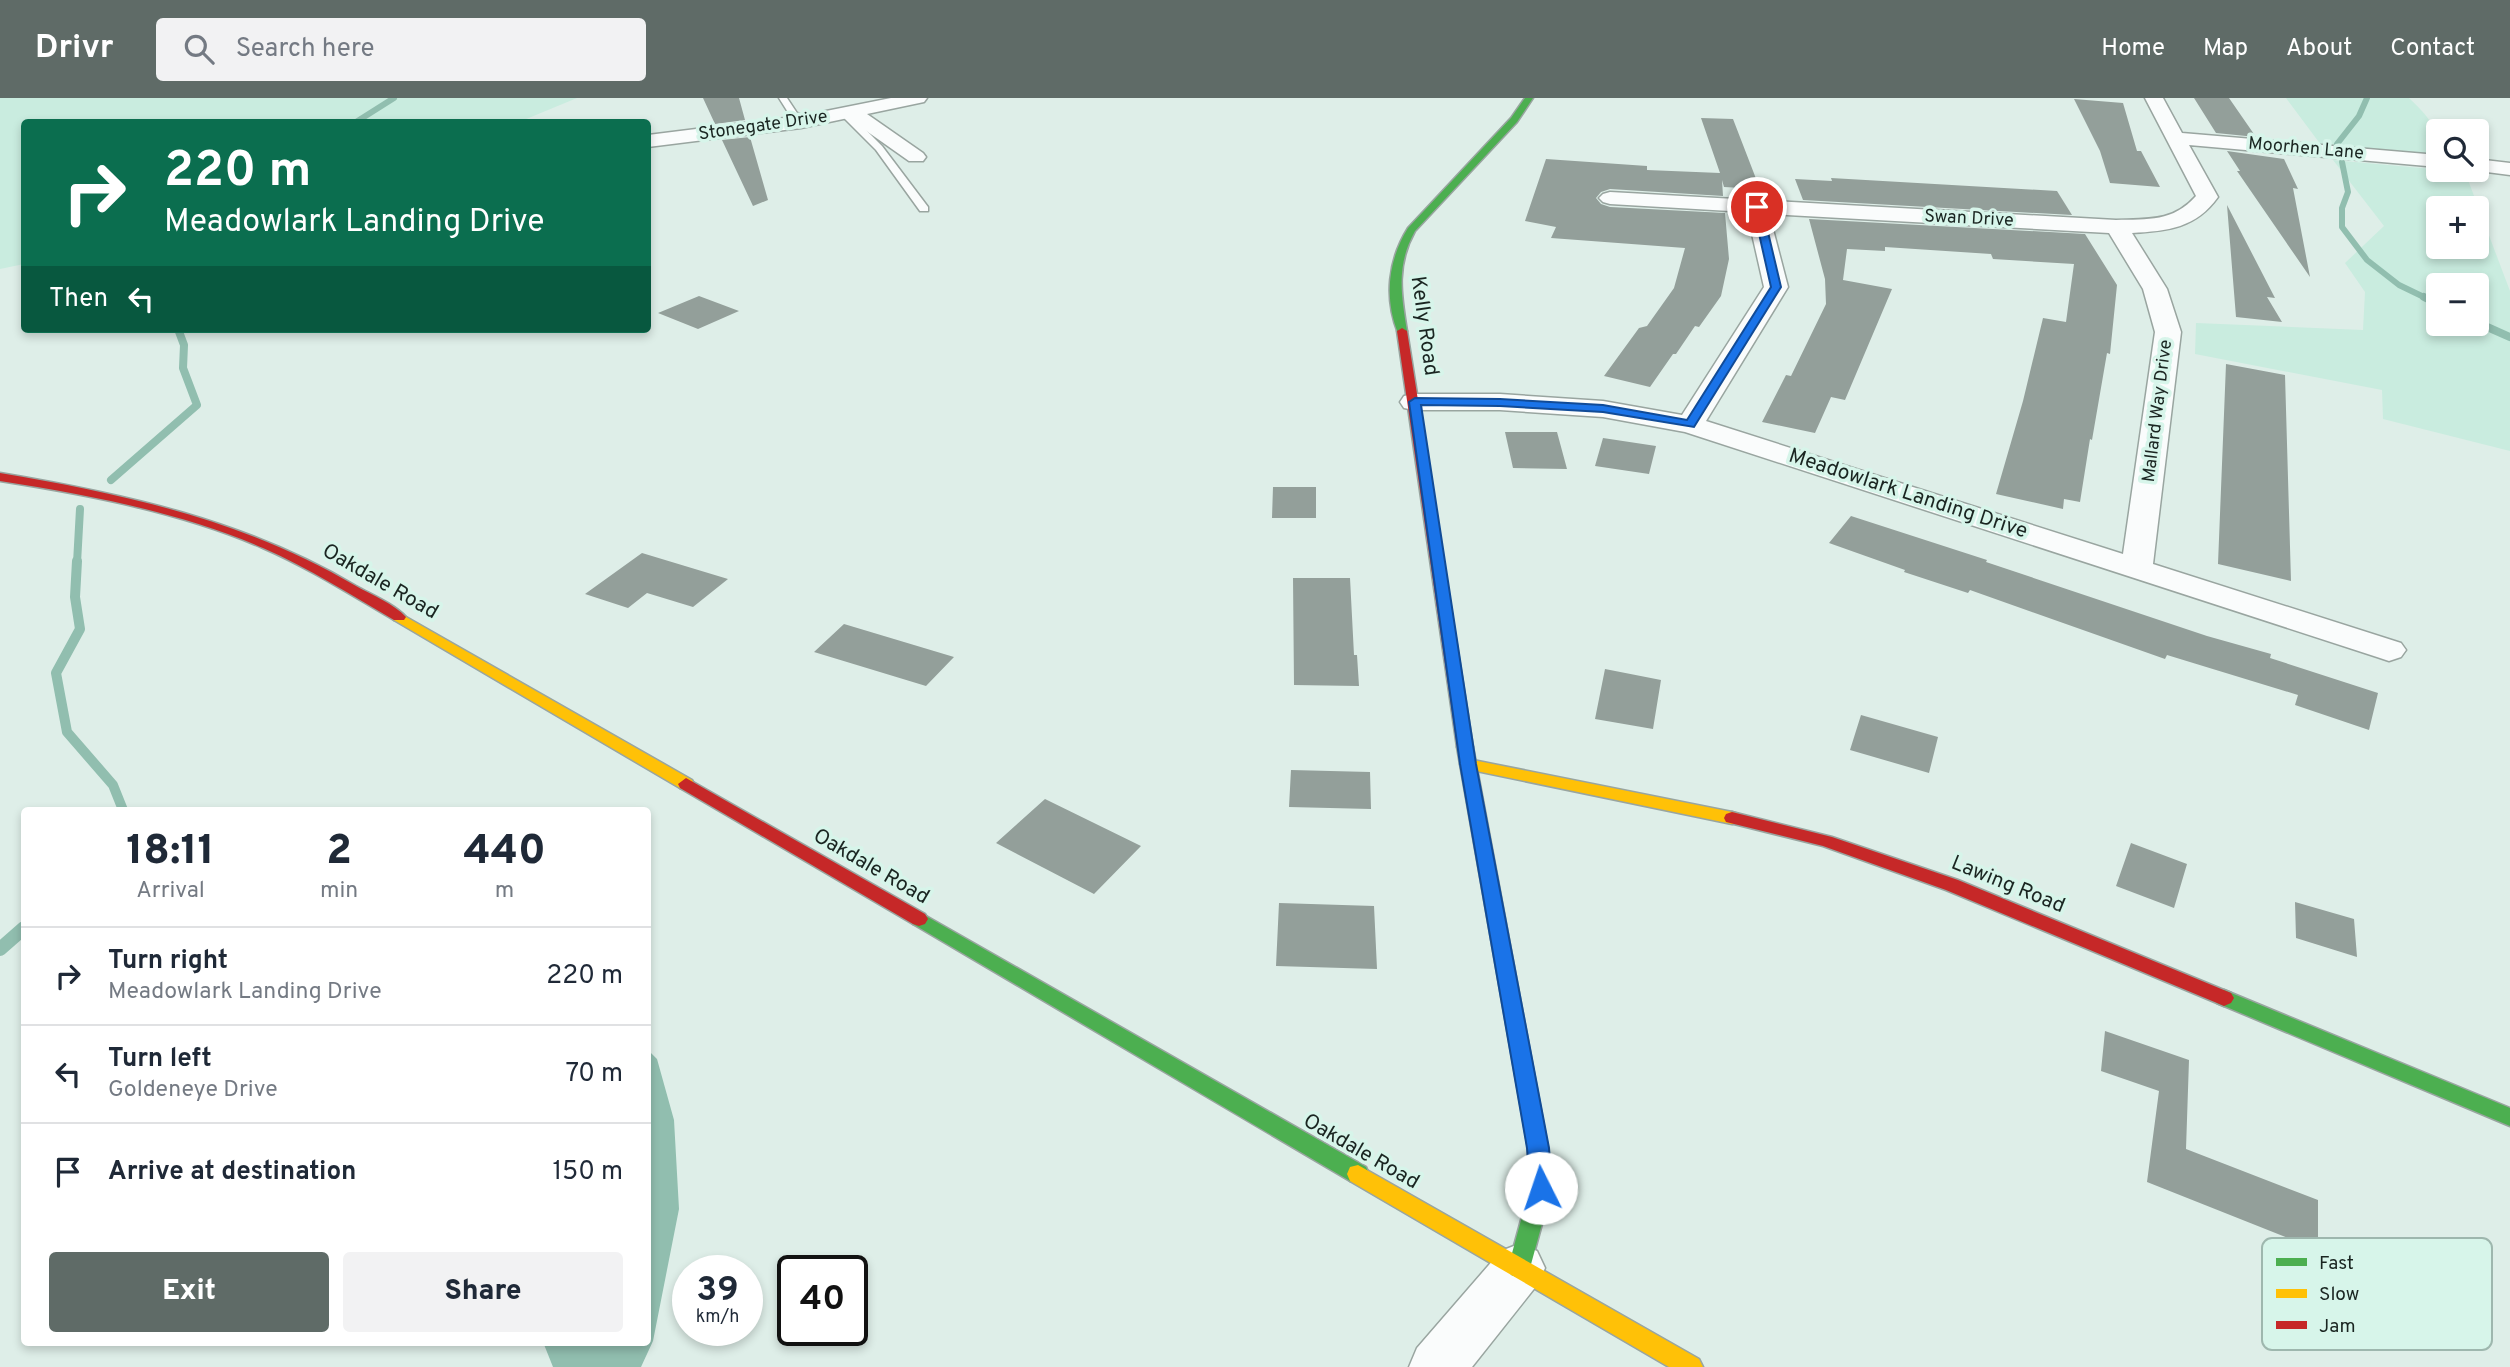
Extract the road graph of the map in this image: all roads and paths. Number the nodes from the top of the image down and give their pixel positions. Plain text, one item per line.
1 (783, 98) edge
2 (918, 98) edge
3 (1529, 98) edge
4 (2154, 98) edge
5 (849, 113) junction
6 (811, 120) junction
7 (2175, 138) junction
8 (651, 141) edge
9 (916, 158) dead end
10 (2426, 160) edge
11 (2489, 167) edge
12 (2510, 169) edge
13 (1610, 198) dead end
14 (1757, 207) junction
15 (923, 209) dead end
16 (2116, 228) junction
17 (1415, 402) junction
18 (1690, 425) junction
19 (0, 477) edge
20 (2137, 567) junction
21 (2389, 650) dead end
22 (1468, 764) junction
23 (2510, 1117) edge
24 (1519, 1268) junction
25 (1437, 1367) edge
26 (1691, 1367) edge

1 - 6 lane
2 - 5 street, Stonegate Drive
3 - 17 street, Kelly Road
4 - 7 street, Swan Drive
5 - 6 street, Stonegate Drive
5 - 9 street
5 - 15 lane
6 - 8 street, Stonegate Drive
7 - 10 street, Moorhen Lane
7 - 16 street, Swan Drive
11 - 12 street
13 - 14 street, Swan Drive
14 - 16 street, Swan Drive
14 - 18 street
16 - 20 street, Mallard Way Drive
17 - 18 street, Meadowlark Landing Drive
17 - 22 street, Kelly Road
18 - 20 street, Meadowlark Landing Drive
19 - 24 street, Oakdale Road
20 - 21 street, Meadowlark Landing Drive
22 - 23 street, Lawing Road
22 - 24 street, Kelly Road
24 - 25 street
24 - 26 street, Oakdale Road

